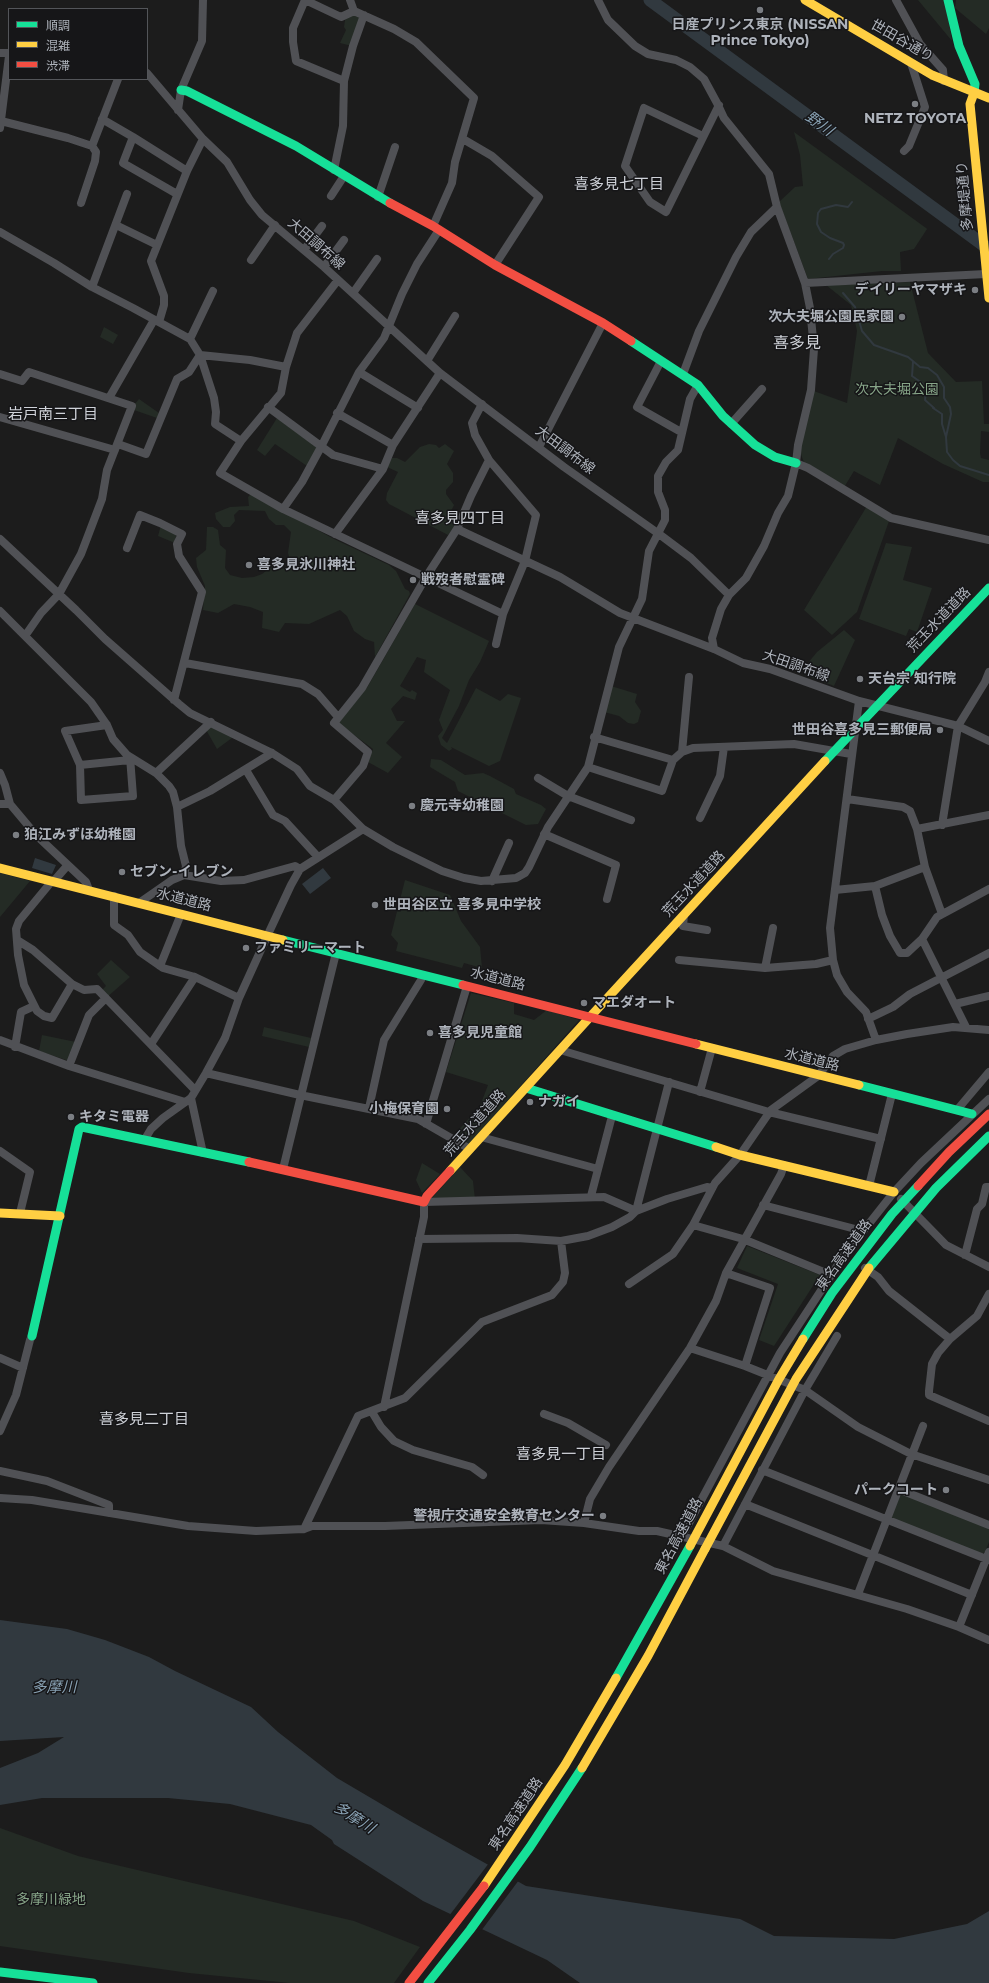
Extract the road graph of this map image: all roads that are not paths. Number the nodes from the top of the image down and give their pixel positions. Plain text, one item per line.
1 (203, 0) edge
2 (305, 0) edge
3 (350, 0) edge
4 (598, 0) edge
5 (805, 0) edge
6 (896, 0) edge
7 (948, 0) edge
8 (354, 11) junction
9 (364, 15) junction
10 (911, 63) junction
11 (8, 65) edge
12 (148, 74) edge
13 (118, 80) edge
14 (344, 81) junction
15 (944, 81) junction
16 (180, 90) junction
17 (974, 93) junction
18 (989, 98) edge
19 (719, 105) junction
20 (178, 110) junction
21 (102, 120) junction
22 (1, 125) edge
23 (704, 136) junction
24 (133, 137) junction
25 (203, 139) junction
26 (463, 139) junction
27 (92, 146) junction
28 (395, 147) dead end
29 (904, 151) dead end
30 (334, 170) junction
31 (187, 171) junction
32 (344, 176) junction
33 (127, 194) dead end
34 (178, 194) junction
35 (331, 196) dead end
36 (378, 197) junction
37 (81, 203) dead end
38 (777, 207) junction
39 (984, 224) edge
40 (116, 225) junction
41 (275, 225) junction
42 (322, 226) dead end
43 (436, 228) junction
44 (0, 232) edge
45 (344, 240) dead end
46 (158, 245) junction
47 (304, 250) junction
48 (377, 259) dead end
49 (251, 260) dead end
50 (495, 265) junction
51 (324, 267) junction
52 (986, 269) edge
53 (338, 280) junction
54 (805, 283) junction
55 (92, 287) junction
56 (214, 290) dead end
57 (353, 293) junction
58 (989, 298) edge
59 (455, 316) dead end
60 (156, 321) junction
61 (603, 323) junction
62 (388, 326) junction
63 (190, 339) junction
64 (200, 355) junction
65 (427, 361) junction
66 (661, 361) junction
67 (286, 367) junction
68 (359, 372) junction
69 (440, 373) junction
70 (0, 374) edge
71 (683, 374) junction
72 (698, 385) junction
73 (762, 389) dead end
74 (109, 398) junction
75 (482, 404) junction
76 (268, 407) junction
77 (418, 408) junction
78 (337, 413) junction
79 (0, 417) edge
80 (731, 424) junction
81 (681, 432) junction
82 (241, 441) junction
83 (393, 445) junction
84 (117, 447) junction
85 (321, 447) junction
86 (539, 447) junction
87 (489, 460) junction
88 (796, 463) junction
89 (383, 469) junction
90 (283, 509) junction
91 (457, 529) junction
92 (334, 534) junction
93 (659, 534) junction
94 (0, 539) edge
95 (989, 540) edge
96 (127, 548) dead end
97 (524, 561) junction
98 (426, 577) junction
99 (989, 588) edge
100 (59, 594) junction
101 (729, 595) junction
102 (0, 612) edge
103 (503, 614) junction
104 (632, 618) junction
105 (25, 636) junction
106 (496, 644) dead end
107 (714, 648) junction
108 (185, 663) junction
109 (989, 672) edge
110 (690, 677) dead end
111 (174, 700) junction
112 (859, 701) junction
113 (878, 705) junction
114 (338, 717) junction
115 (211, 722) junction
116 (107, 725) junction
117 (958, 726) junction
118 (854, 730) junction
119 (594, 737) junction
120 (989, 741) edge
121 (724, 747) junction
122 (836, 750) junction
123 (682, 752) junction
124 (272, 753) junction
125 (851, 754) junction
126 (130, 759) junction
127 (673, 760) junction
128 (80, 764) junction
129 (588, 767) junction
130 (246, 770) junction
131 (156, 773) junction
132 (0, 774) edge
133 (538, 778) dead end
134 (568, 796) junction
135 (847, 799) junction
136 (334, 800) junction
137 (0, 804) edge
138 (10, 804) junction
139 (177, 807) junction
140 (989, 815) edge
141 (700, 818) dead end
142 (631, 820) dead end
143 (942, 825) junction
144 (362, 829) junction
145 (917, 829) junction
146 (544, 834) junction
147 (509, 843) dead end
148 (318, 857) junction
149 (68, 866) junction
150 (924, 867) junction
151 (0, 868) edge
152 (300, 869) junction
153 (184, 875) junction
154 (492, 881) junction
155 (53, 882) junction
156 (875, 886) junction
157 (989, 889) edge
158 (89, 890) junction
159 (835, 890) junction
160 (114, 896) junction
161 (607, 900) dead end
162 (138, 903) junction
163 (181, 914) junction
164 (684, 914) junction
165 (942, 914) junction
166 (773, 928) dead end
167 (707, 930) dead end
168 (267, 936) junction
169 (922, 939) junction
170 (17, 940) junction
171 (336, 953) junction
172 (989, 953) edge
173 (679, 960) dead end
174 (832, 960) junction
175 (160, 966) junction
176 (765, 968) junction
177 (422, 975) junction
178 (195, 977) junction
179 (941, 978) junction
180 (72, 984) junction
181 (467, 986) junction
182 (989, 996) edge
183 (106, 998) junction
184 (239, 998) junction
185 (955, 1004) junction
186 (34, 1006) junction
187 (590, 1017) junction
188 (868, 1019) junction
189 (966, 1027) junction
190 (989, 1030) edge
191 (0, 1040) edge
192 (876, 1040) junction
193 (151, 1044) junction
194 (15, 1047) junction
195 (712, 1048) junction
196 (560, 1050) junction
197 (69, 1066) junction
198 (989, 1072) edge
199 (206, 1073) junction
200 (818, 1076) junction
201 (669, 1082) junction
202 (526, 1088) junction
203 (195, 1090) junction
204 (700, 1092) junction
205 (892, 1094) junction
206 (300, 1095) junction
207 (989, 1099) edge
208 (188, 1100) junction
209 (370, 1108) junction
210 (957, 1110) junction
211 (769, 1112) junction
212 (972, 1114) junction
213 (989, 1114) edge
214 (612, 1116) junction
215 (989, 1118) edge
216 (426, 1124) junction
217 (656, 1128) junction
218 (989, 1136) edge
219 (480, 1137) junction
220 (145, 1139) junction
221 (881, 1139) junction
222 (470, 1149) junction
223 (0, 1151) edge
224 (203, 1153) junction
225 (740, 1155) junction
226 (784, 1165) junction
227 (283, 1169) junction
228 (598, 1169) junction
229 (870, 1186) junction
230 (989, 1187) edge
231 (712, 1188) junction
232 (894, 1192) junction
233 (591, 1196) junction
234 (424, 1202) junction
235 (763, 1205) junction
236 (636, 1211) junction
237 (0, 1213) edge
238 (20, 1213) junction
239 (60, 1216) junction
240 (693, 1226) junction
241 (863, 1230) junction
242 (419, 1239) junction
243 (743, 1240) junction
244 (561, 1241) junction
245 (845, 1254) junction
246 (966, 1255) junction
247 (989, 1267) edge
248 (726, 1273) junction
249 (831, 1275) junction
250 (629, 1284) dead end
251 (989, 1294) edge
252 (32, 1336) joint
253 (837, 1336) dead end
254 (950, 1339) junction
255 (690, 1348) junction
256 (0, 1358) edge
257 (745, 1366) junction
258 (24, 1368) junction
259 (768, 1375) junction
260 (805, 1390) junction
261 (384, 1407) junction
262 (372, 1412) junction
263 (544, 1414) dead end
264 (989, 1421) edge
265 (923, 1426) dead end
266 (0, 1431) edge
267 (606, 1446) dead end
268 (911, 1454) junction
269 (762, 1470) junction
270 (0, 1471) edge
271 (483, 1475) dead end
272 (989, 1480) edge
273 (898, 1489) junction
274 (0, 1498) edge
275 (745, 1504) junction
276 (109, 1512) junction
277 (886, 1520) junction
278 (584, 1523) junction
279 (989, 1525) edge
280 (304, 1529) junction
281 (682, 1536) junction
282 (723, 1546) junction
283 (873, 1555) junction
284 (988, 1557) edge
285 (858, 1594) junction
286 (972, 1595) junction
287 (959, 1627) junction
288 (989, 1640) edge
289 (0, 1972) edge
290 (93, 1983) edge
291 (409, 1983) edge
292 (428, 1983) edge

1 - 16 street
2 - 8 street
2 - 14 street
3 - 8 street
4 - 19 street
5 - 10 main road, 世田谷通り
6 - 15 street
7 - 17 main road, 多摩堤通り
8 - 9 street
9 - 14 street
9 - 26 street
10 - 15 main road, 世田谷通り
10 - 29 street
11 - 22 street
12 - 20 street, 大田調布線
13 - 21 street
14 - 30 street
15 - 17 main road, 世田谷通り
16 - 20 street
16 - 30 main road
17 - 18 main road, 世田谷通り
17 - 39 main road, 多摩堤通り
19 - 23 street
19 - 38 street
20 - 25 street, 大田調布線
21 - 24 street
21 - 27 street
22 - 27 street
23 - 23 street
24 - 31 street
24 - 34 street
25 - 31 street
25 - 41 street, 大田調布線
26 - 43 street
26 - 50 street
27 - 37 street
28 - 36 street
30 - 32 main road
31 - 34 street
32 - 35 street
32 - 36 main road
33 - 40 street
34 - 46 street
36 - 43 main road
38 - 54 street
38 - 71 street
39 - 52 main road, 多摩堤通り
40 - 46 street
40 - 55 street
41 - 47 street, 大田調布線
41 - 49 street
42 - 47 street
43 - 50 main road
43 - 62 street
44 - 55 street
45 - 51 street
46 - 60 street
47 - 51 street, 大田調布線
48 - 57 street
50 - 61 main road
51 - 53 street, 大田調布線
52 - 54 street
52 - 58 main road, 多摩堤通り
53 - 57 street, 大田調布線
53 - 67 street
54 - 88 street
55 - 60 street
56 - 63 street
57 - 62 street, 大田調布線
59 - 65 street
60 - 63 street
60 - 74 street
61 - 66 main road
61 - 86 street
62 - 65 street, 大田調布線
62 - 68 street
63 - 64 street
64 - 67 street
64 - 82 street
64 - 84 street
65 - 69 street, 大田調布線
66 - 71 main road
66 - 81 street
67 - 76 street
68 - 77 street
68 - 78 street
69 - 75 street, 大田調布線
69 - 77 street
70 - 74 street
71 - 72 main road
72 - 80 main road
72 - 81 street
73 - 80 street
74 - 84 street
75 - 86 street, 大田調布線
75 - 87 street
76 - 82 street
76 - 85 street
77 - 83 street
78 - 83 street
78 - 85 street
79 - 84 street
80 - 88 main road
81 - 93 street
82 - 90 street
83 - 89 street
84 - 100 street
85 - 89 street
85 - 90 street
86 - 93 street, 大田調布線
87 - 91 street
87 - 97 street
88 - 95 street
88 - 101 street
89 - 92 street
90 - 92 street
91 - 97 street, 大田調布線
91 - 98 street
92 - 98 street
93 - 101 street, 大田調布線
93 - 104 street
94 - 100 street
96 - 108 street
97 - 103 street
97 - 104 street, 大田調布線
98 - 103 street
98 - 114 street
99 - 113 main road, 荒玉水道道路
100 - 105 street
100 - 111 street
101 - 107 street
102 - 105 street
103 - 106 street
104 - 107 street, 大田調布線
104 - 119 street
105 - 116 street
107 - 112 street, 大田調布線
108 - 111 street
108 - 114 street
109 - 117 street
110 - 123 street
111 - 115 street
112 - 113 street, 大田調布線
112 - 118 street
113 - 117 street, 大田調布線
113 - 118 main road, 荒玉水道道路
114 - 136 street
115 - 124 street
115 - 131 street
116 - 126 street
116 - 128 street
117 - 120 street, 大田調布線
117 - 143 street
118 - 122 main road, 荒玉水道道路
118 - 125 street
119 - 127 street
119 - 129 street
121 - 122 street
121 - 123 street
121 - 141 street
122 - 125 street
122 - 164 main road, 荒玉水道道路
123 - 127 street
124 - 130 street
124 - 136 street
125 - 135 street
126 - 128 street
126 - 128 street
126 - 131 street
127 - 129 street
129 - 134 street
130 - 139 street
130 - 148 street
131 - 139 street
132 - 138 street
133 - 134 street
134 - 142 street
134 - 146 street
135 - 145 street
135 - 159 street
136 - 144 street
137 - 138 street
138 - 149 street
139 - 153 street
140 - 143 street
143 - 145 street
144 - 148 street
144 - 154 street
145 - 150 street
146 - 154 street
146 - 161 street
147 - 154 street
148 - 152 street
149 - 155 street
149 - 158 street
150 - 156 street
150 - 165 street
151 - 155 main road, 水道道路
152 - 153 street
152 - 168 street
153 - 162 street
155 - 158 main road, 水道道路
155 - 170 street
156 - 159 street
156 - 169 street
157 - 165 street
158 - 160 main road, 水道道路
159 - 174 street
160 - 162 main road, 水道道路
160 - 175 street
162 - 163 main road, 水道道路
163 - 168 main road, 水道道路
163 - 175 street
164 - 167 street
164 - 187 main road, 荒玉水道道路
165 - 169 street
166 - 176 street
168 - 171 main road, 水道道路
168 - 184 street
169 - 179 street
170 - 180 street
170 - 186 street
171 - 177 main road, 水道道路
171 - 206 street
172 - 179 street
173 - 176 street
174 - 176 street
174 - 188 street
175 - 178 street
177 - 181 main road, 水道道路
177 - 209 street
178 - 184 street
178 - 193 street
179 - 185 street
179 - 188 street
180 - 183 street
180 - 186 street
181 - 187 main road, 水道道路
181 - 216 street
182 - 185 street
183 - 193 street
183 - 197 street
184 - 199 street
185 - 189 street
186 - 194 street
187 - 195 main road, 水道道路
187 - 196 main road, 荒玉水道道路
188 - 192 street
189 - 190 street
189 - 192 street
191 - 194 street
192 - 200 street
193 - 203 street
194 - 197 street
195 - 200 main road, 水道道路
195 - 204 street
196 - 201 street
196 - 202 main road, 荒玉水道道路
197 - 208 street
198 - 210 street
199 - 203 street
199 - 206 street
200 - 205 main road, 水道道路
200 - 211 street
201 - 204 street
201 - 217 street
202 - 214 main road
202 - 219 main road, 荒玉水道道路
203 - 208 street
204 - 211 street
205 - 210 main road, 水道道路
205 - 221 street
206 - 209 street
206 - 227 street
207 - 212 street
208 - 220 street
208 - 224 street
209 - 216 street
210 - 212 main road, 水道道路
211 - 221 street
211 - 225 street
212 - 215 street, 水道道路
212 - 232 street
213 - 291 main road, 東名高速道路, bridge
214 - 217 main road
214 - 228 street
216 - 222 street
217 - 225 main road
217 - 236 street
218 - 292 main road, 東名高速道路, bridge
219 - 222 main road, 荒玉水道道路
219 - 228 street
220 - 224 main road
220 - 239 main road
221 - 229 street
222 - 234 main road, 荒玉水道道路
223 - 238 street
224 - 227 main road
225 - 226 main road
225 - 231 street
226 - 229 main road
226 - 235 street
227 - 234 main road
228 - 233 street
229 - 232 main road
230 - 246 street
231 - 236 street
231 - 240 street
232 - 241 street
232 - 246 street
233 - 234 street
233 - 236 street
234 - 242 street
235 - 241 street
235 - 243 street
236 - 244 street
237 - 238 main road
238 - 239 main road
239 - 252 main road
240 - 243 street
240 - 250 street
241 - 245 street
242 - 244 street
242 - 261 street
243 - 248 street
243 - 249 street
244 - 261 street
245 - 249 street
245 - 254 street
246 - 247 street
248 - 255 street
248 - 257 street
249 - 259 street
251 - 254 street
252 - 258 street
253 - 260 street
254 - 264 street
255 - 257 street
255 - 278 street
256 - 258 street
257 - 259 street
258 - 266 street
259 - 260 street
259 - 281 street
260 - 268 street
260 - 269 street
261 - 262 street
262 - 271 street
262 - 280 street
263 - 267 street
265 - 268 street
268 - 272 street
268 - 273 street
269 - 275 street
269 - 277 street
270 - 276 street
273 - 277 street
273 - 279 street
274 - 276 street
275 - 282 street
275 - 283 street
276 - 280 street
277 - 283 street
277 - 284 street
278 - 280 street
278 - 281 street
281 - 282 street
282 - 285 street
283 - 285 street
283 - 286 street
284 - 286 street
285 - 287 street
286 - 287 street
287 - 288 street
289 - 290 main road

